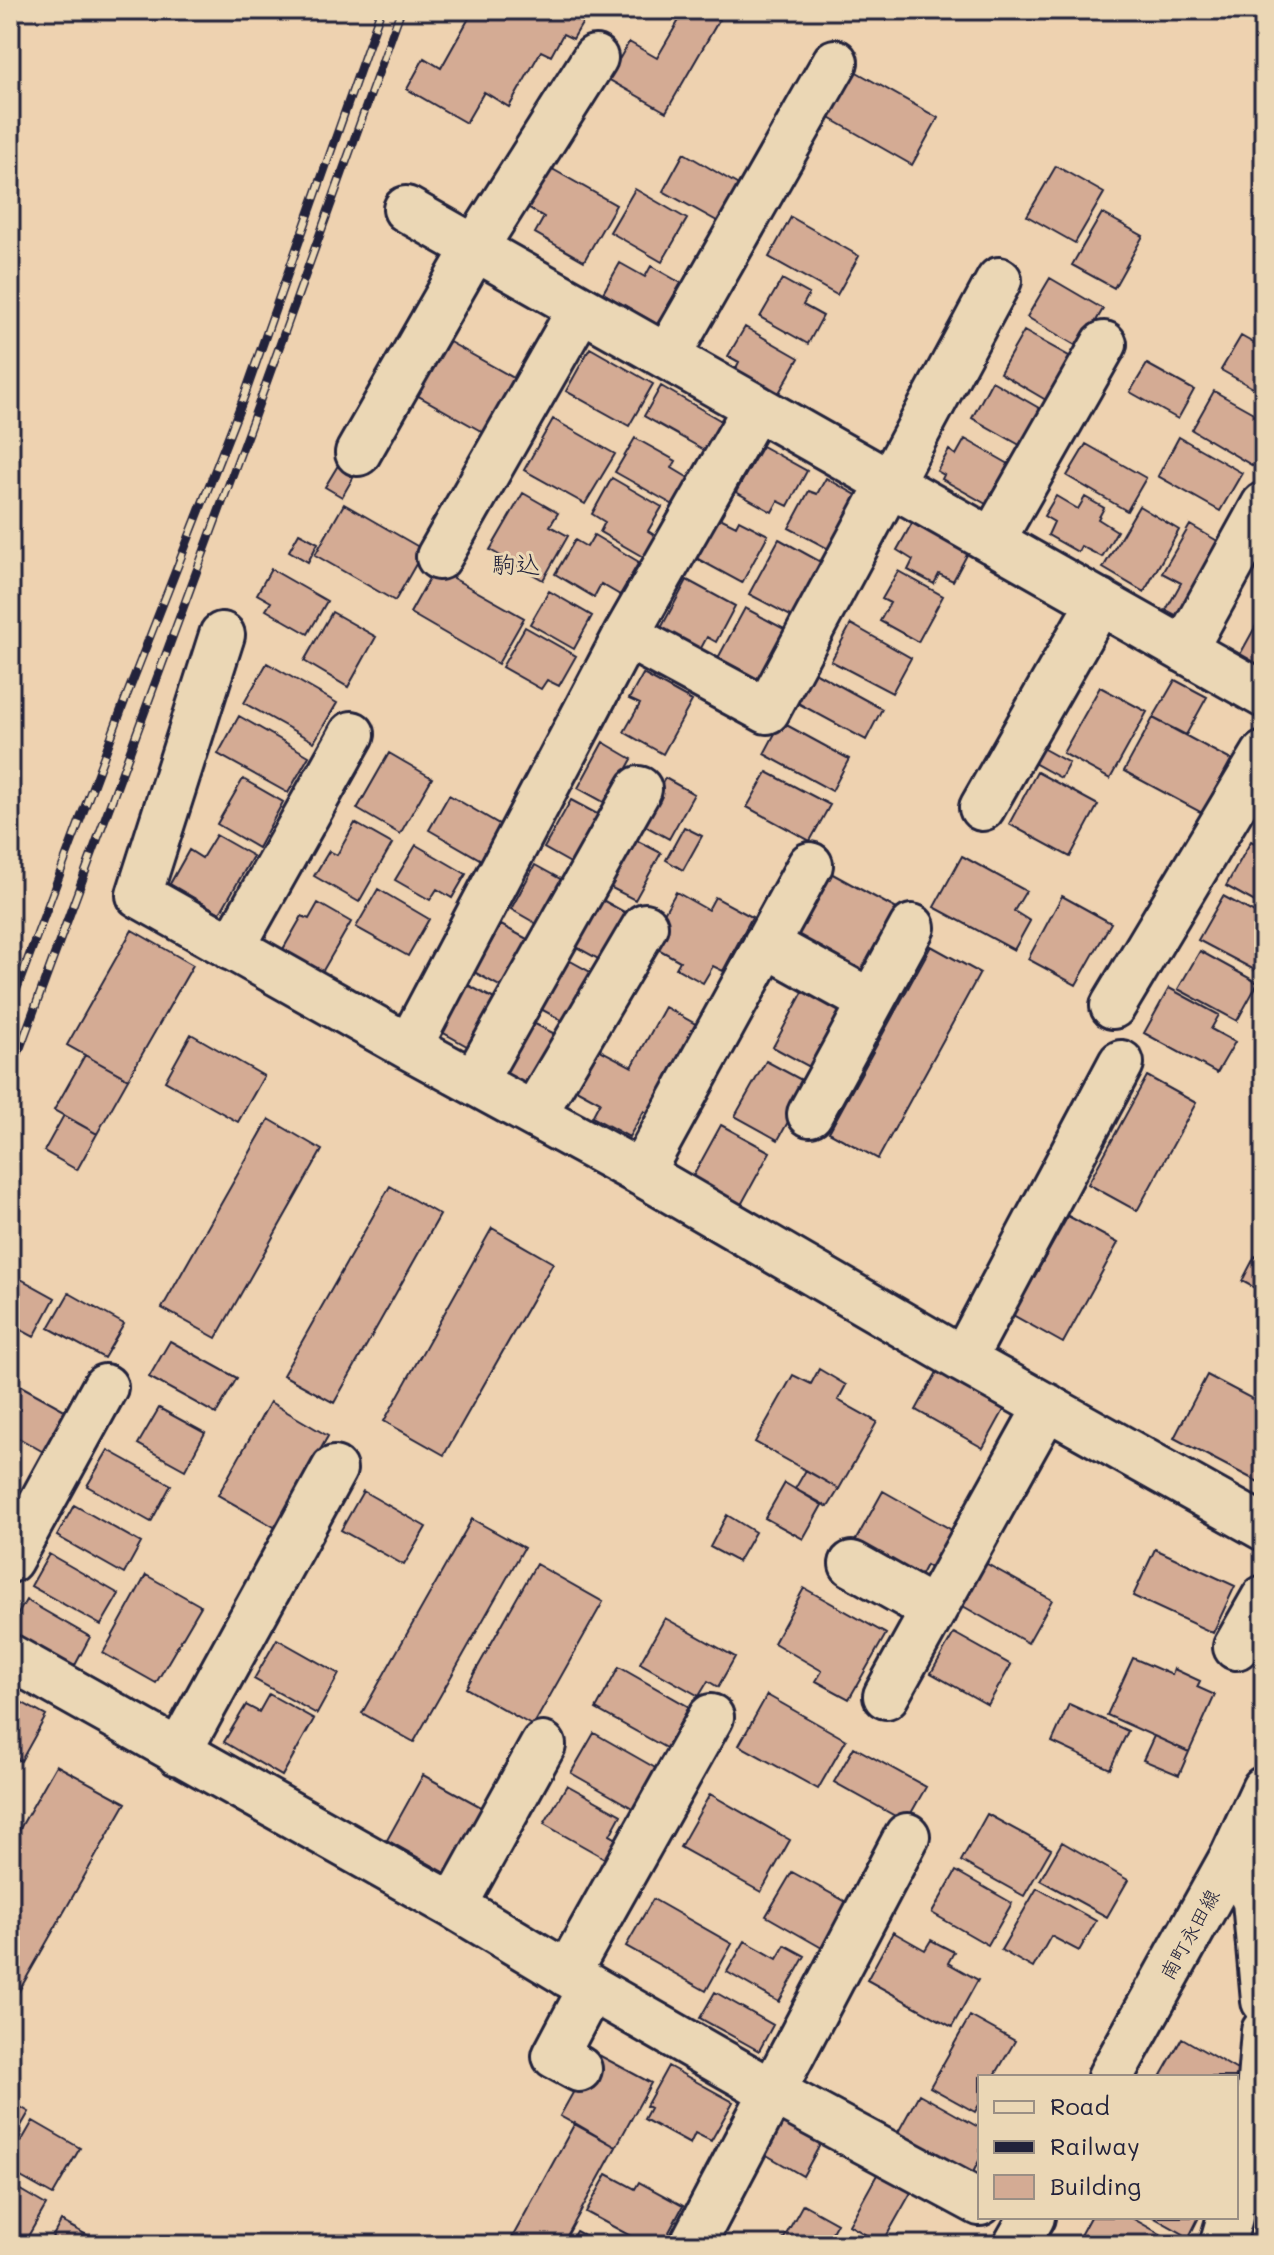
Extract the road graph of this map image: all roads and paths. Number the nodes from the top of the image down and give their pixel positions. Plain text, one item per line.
1 (595, 58) dead end
2 (835, 62) dead end
3 (406, 209) dead end
4 (475, 248) junction
5 (999, 280) dead end
6 (581, 308) junction
7 (1104, 344) dead end
8 (667, 357) junction
9 (756, 407) junction
10 (358, 453) dead end
11 (890, 483) junction
12 (1264, 505) edge
13 (992, 541) junction
14 (439, 557) dead end
15 (1100, 601) junction
16 (222, 635) dead end
17 (626, 635) junction
18 (1184, 650) junction
19 (1264, 695) edge
20 (352, 734) dead end
21 (1264, 754) edge
22 (639, 789) dead end
23 (982, 808) dead end
24 (810, 865) dead end
25 (645, 926) dead end
26 (912, 927) dead end
27 (766, 944) junction
28 (232, 948) junction
29 (871, 1002) junction
30 (1113, 1006) dead end
31 (409, 1047) junction
32 (1121, 1063) dead end
33 (474, 1082) junction
34 (534, 1114) junction
35 (810, 1114) dead end
36 (641, 1173) junction
37 (963, 1360) junction
38 (105, 1387) dead end
39 (1047, 1406) junction
40 (334, 1469) dead end
41 (1264, 1528) edge
42 (10, 1560) edge
43 (852, 1564) dead end
44 (240, 1581) dead end
45 (1264, 1598) edge
46 (934, 1610) junction
47 (1236, 1647) dead end
48 (10, 1657) edge
49 (886, 1696) dead end
50 (711, 1717) dead end
51 (164, 1745) junction
52 (543, 1745) dead end
53 (1264, 1789) edge
54 (907, 1836) dead end
55 (1233, 1856) junction
56 (454, 1906) junction
57 (579, 1981) junction
58 (1264, 2001) edge
59 (1264, 2031) edge
60 (579, 2069) dead end
61 (1111, 2075) edge
62 (773, 2092) junction
63 (1238, 2191) edge
64 (978, 2202) edge
65 (1229, 2219) edge
66 (692, 2245) edge
67 (1222, 2245) edge

1 - 4 street
2 - 8 street
3 - 4 street
4 - 6 street
4 - 10 street
5 - 11 street
6 - 8 street
6 - 14 street
7 - 13 street
8 - 9 street
9 - 11 street
9 - 17 street
11 - 13 street
11 - 17 street
12 - 18 street
13 - 15 street
15 - 18 street
15 - 23 street
16 - 28 street
17 - 31 street
18 - 19 street
20 - 28 street
21 - 30 street
22 - 33 street
24 - 27 street
25 - 34 street
26 - 29 street
27 - 29 street
27 - 36 street
28 - 31 street
29 - 35 street
31 - 33 street
32 - 37 street
33 - 34 street
34 - 36 street
36 - 37 street
37 - 39 street
38 - 42 street
39 - 41 street
39 - 46 street
40 - 51 street
43 - 46 street
44 - 51 street
45 - 47 street
46 - 49 street
48 - 51 street
50 - 57 street
51 - 56 street
52 - 56 street
53 - 55 street, 南町永田線
54 - 62 street
55 - 58 street
55 - 61 street, 南町永田線
56 - 57 street
57 - 60 street
57 - 62 street
59 - 63 street
62 - 64 street
62 - 66 street
65 - 67 street

